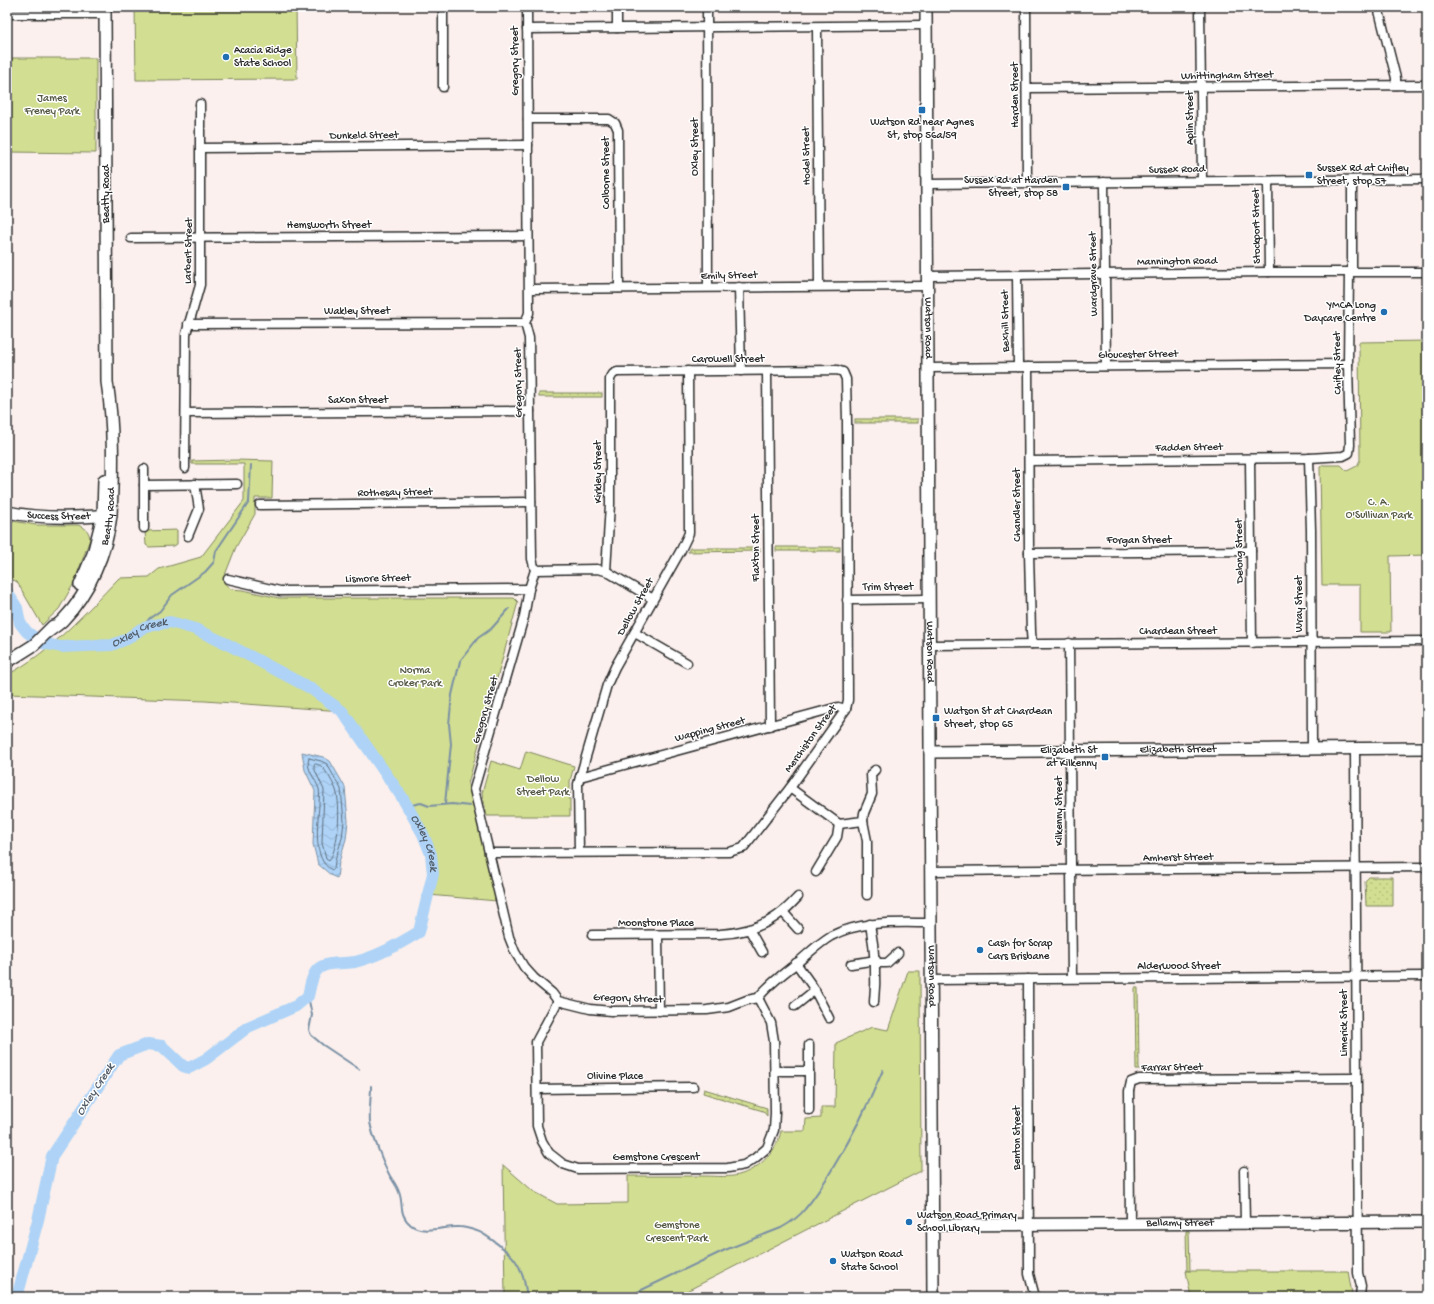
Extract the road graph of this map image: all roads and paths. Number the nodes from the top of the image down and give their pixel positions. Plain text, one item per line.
1 (443, 7) edge
2 (527, 7) edge
3 (617, 7) edge
4 (707, 7) edge
5 (926, 7) edge
6 (1026, 7) edge
7 (1200, 7) edge
8 (1378, 7) edge
9 (105, 10) edge
10 (7, 14) edge
11 (926, 25) junction
12 (707, 27) junction
13 (817, 27) junction
14 (617, 28) junction
15 (527, 29) junction
16 (1396, 85) junction
17 (1427, 85) edge
18 (443, 87) dead end
19 (1202, 87) junction
20 (1027, 88) junction
21 (200, 104) dead end
22 (528, 119) junction
23 (528, 145) junction
24 (201, 148) junction
25 (1427, 179) edge
26 (1352, 180) junction
27 (1202, 181) junction
28 (1268, 181) junction
29 (1104, 182) junction
30 (1027, 183) junction
31 (928, 184) junction
32 (528, 236) junction
33 (201, 237) junction
34 (131, 238) dead end
35 (1269, 272) junction
36 (1350, 272) junction
37 (1427, 272) edge
38 (1105, 274) junction
39 (1017, 275) junction
40 (928, 281) junction
41 (819, 286) junction
42 (708, 287) junction
43 (739, 287) junction
44 (618, 288) junction
45 (530, 289) junction
46 (525, 323) junction
47 (188, 324) junction
48 (1348, 364) junction
49 (1106, 366) junction
50 (1018, 367) junction
51 (1028, 367) junction
52 (928, 368) junction
53 (688, 371) junction
54 (740, 371) junction
55 (767, 371) junction
56 (842, 372) joint
57 (613, 374) joint
58 (530, 411) junction
59 (186, 413) junction
60 (1349, 453) joint
61 (1309, 458) junction
62 (1250, 459) junction
63 (1029, 461) junction
64 (185, 468) dead end
65 (144, 469) dead end
66 (195, 484) junction
67 (237, 484) dead end
68 (144, 485) junction
69 (531, 502) junction
70 (260, 505) dead end
71 (7, 512) edge
72 (107, 515) junction
73 (83, 516) junction
74 (144, 528) dead end
75 (188, 536) dead end
76 (97, 540) junction
77 (1250, 551) junction
78 (1029, 553) junction
79 (535, 570) junction
80 (606, 571) junction
81 (228, 579) dead end
82 (529, 589) junction
83 (653, 599) junction
84 (929, 599) junction
85 (847, 600) junction
86 (48, 632) junction
87 (634, 632) junction
88 (1427, 641) edge
89 (1311, 642) junction
90 (1069, 643) junction
91 (1252, 643) junction
92 (1032, 644) junction
93 (930, 645) junction
94 (7, 662) edge
95 (687, 663) dead end
96 (846, 709) junction
97 (770, 726) junction
98 (1427, 748) edge
99 (1312, 749) junction
100 (1355, 749) junction
101 (1071, 751) junction
102 (930, 752) junction
103 (875, 770) dead end
104 (580, 777) junction
105 (790, 788) junction
106 (863, 821) junction
107 (839, 824) junction
108 (579, 852) junction
109 (489, 853) junction
110 (1356, 867) junction
111 (1427, 867) edge
112 (1072, 870) junction
113 (930, 871) junction
114 (816, 872) dead end
115 (868, 895) dead end
116 (798, 897) dead end
117 (783, 912) junction
118 (931, 923) junction
119 (870, 924) junction
120 (749, 929) junction
121 (798, 929) dead end
122 (592, 935) dead end
123 (658, 935) junction
124 (762, 952) dead end
125 (898, 953) dead end
126 (876, 962) junction
127 (796, 963) junction
128 (851, 964) dead end
129 (1427, 976) edge
130 (1356, 977) junction
131 (1072, 978) junction
132 (1028, 979) junction
133 (930, 980) junction
134 (815, 990) junction
135 (758, 998) junction
136 (558, 1001) junction
137 (874, 1002) dead end
138 (795, 1006) dead end
139 (659, 1011) junction
140 (829, 1018) dead end
141 (809, 1045) dead end
142 (775, 1071) junction
143 (809, 1071) junction
144 (1356, 1078) junction
145 (693, 1087) dead end
146 (537, 1089) junction
147 (809, 1110) dead end
148 (1244, 1171) dead end
149 (1358, 1222) junction
150 (1427, 1222) edge
151 (1245, 1223) junction
152 (1130, 1224) junction
153 (932, 1225) junction
154 (1029, 1225) junction
155 (933, 1297) edge
156 (1035, 1297) edge
157 (1360, 1297) edge

1 - 18 street
2 - 15 street, Gregory Street
3 - 14 street
4 - 12 street, Oxley Street
5 - 11 street, Watson Road
6 - 20 street, Harden Street
7 - 19 street, Aplin Street
8 - 16 street
9 - 10 street
9 - 72 street, Beatty Road
11 - 13 street
11 - 31 street, Watson Road
12 - 13 street
12 - 14 street
12 - 42 street, Oxley Street
13 - 41 street, Hodel Street
14 - 15 street
15 - 22 street, Gregory Street
16 - 17 street, Whittingham Street
16 - 19 street, Whittingham Street
19 - 20 street, Whittingham Street
19 - 27 street, Aplin Street
20 - 30 street, Harden Street
21 - 24 street, Larbert Street
22 - 23 street, Gregory Street
22 - 44 street, Colborne Street
23 - 24 street, Dunkeld Street
23 - 32 street, Gregory Street
24 - 33 street, Larbert Street
25 - 26 street, Sussex Road
26 - 28 street, Sussex Road
26 - 36 street, Chifley Street
27 - 28 street, Sussex Road
27 - 29 street, Sussex Road
28 - 35 street, Stockport Street
29 - 30 street, Sussex Road
29 - 38 street, Wardgrave Street
30 - 31 street, Sussex Road
31 - 40 street, Watson Road
32 - 33 street, Hemsworth Street
32 - 45 street, Gregory Street
33 - 34 street, Hemsworth Street
33 - 47 street, Larbert Street
35 - 36 street, Mannington Road
35 - 38 street, Mannington Road
36 - 37 street, Mannington Road
36 - 48 street, Chifley Street
38 - 39 street, Mannington Road
38 - 49 street, Wardgrave Street
39 - 40 street, Mannington Road
39 - 50 street, Bexhill Street
40 - 41 street, Emily Street
40 - 52 street, Watson Road
41 - 43 street, Emily Street
42 - 43 street, Emily Street
42 - 44 street, Emily Street
43 - 54 street
44 - 45 street, Emily Street
45 - 46 street, Gregory Street
46 - 47 street, Wakley Street
46 - 58 street, Gregory Street
47 - 59 street, Larbert Street
48 - 49 street, Gloucester Street
48 - 60 street, Chifley Street
49 - 51 street, Gloucester Street
50 - 51 street, Gloucester Street
50 - 52 street, Gloucester Street
51 - 63 street, Chandler Street
52 - 84 street, Watson Road
53 - 54 street, Carowell Street
53 - 57 street, Carowell Street
53 - 83 street, Dellow Street
54 - 55 street, Carowell Street
55 - 56 street, Carowell Street
55 - 97 street, Flaxton Street
56 - 85 street, Merchiston Street
57 - 80 street, Kirkley Street
58 - 59 street, Saxon Street
58 - 69 street, Gregory Street
59 - 64 street, Larbert Street
60 - 61 street, Fadden Street
61 - 62 street, Fadden Street
61 - 89 street, Wray Street
62 - 63 street, Fadden Street
62 - 77 street, Delong Street
63 - 78 street, Chandler Street
65 - 68 street
66 - 67 street
66 - 68 street
66 - 75 street
68 - 74 street
69 - 70 street, Rothesay Street
69 - 79 street, Gregory Street
71 - 73 street, Success Street
72 - 73 street, Success Street
72 - 76 street, Beatty Road
72 - 86 street, Beatty Road
73 - 76 street
76 - 86 street, Beatty Road
77 - 78 street, Forgan Street
77 - 91 street, Delong Street
78 - 92 street, Chandler Street
79 - 80 street
79 - 82 street, Gregory Street
80 - 83 street
81 - 82 street, Lismore Street
82 - 109 street, Gregory Street
83 - 87 street, Dellow Street
84 - 85 street, Trim Street
84 - 93 street, Watson Road
85 - 96 street, Merchiston Street
86 - 94 street, Beatty Road
87 - 95 street
87 - 104 street, Dellow Street
88 - 89 street, Chardean Street
89 - 91 street, Chardean Street
89 - 99 street, Wray Street
90 - 91 street, Chardean Street
90 - 92 street, Chardean Street
90 - 101 street, Kilkenny Street
92 - 93 street, Chardean Street
93 - 102 street, Watson Road
96 - 97 street, Wapping Street
96 - 105 street, Merchiston Street
97 - 104 street, Wapping Street
98 - 100 street, Elizabeth Street
99 - 100 street, Elizabeth Street
99 - 101 street, Elizabeth Street
100 - 110 street, Limerick Street
101 - 102 street, Elizabeth Street
101 - 112 street, Kilkenny Street
102 - 113 street, Watson Road
103 - 106 street
104 - 108 street, Dellow Street
105 - 107 street
105 - 108 street, Merchiston Street
106 - 107 street
106 - 115 street
107 - 114 street
108 - 109 street, Merchiston Street
109 - 136 street, Gregory Street
110 - 111 street, Amherst Street
110 - 112 street, Amherst Street
110 - 130 street, Limerick Street
112 - 113 street, Amherst Street
112 - 131 street, Kilkenny Street
113 - 118 street, Watson Road
116 - 117 street, Moonstone Place
117 - 120 street, Moonstone Place
117 - 121 street
118 - 119 street
118 - 133 street, Watson Road
119 - 126 street
119 - 127 street
120 - 123 street, Moonstone Place
120 - 124 street
122 - 123 street, Moonstone Place
123 - 139 street
125 - 126 street
126 - 128 street
126 - 137 street
127 - 134 street
127 - 135 street
129 - 130 street, Alderwood Street
130 - 131 street, Alderwood Street
130 - 144 street, Limerick Street
131 - 132 street, Alderwood Street
132 - 133 street, Alderwood Street
132 - 154 street, Benton Street
133 - 153 street, Watson Road
134 - 138 street
134 - 140 street
135 - 139 street, Gregory Street
135 - 142 street, Gemstone Crescent
136 - 139 street, Gregory Street
136 - 146 street, Gemstone Crescent
141 - 143 street
142 - 143 street
142 - 146 street, Gemstone Crescent
143 - 147 street
144 - 149 street, Limerick Street
144 - 152 street, Farrar Street
145 - 146 street, Olivine Place
148 - 151 street
149 - 150 street, Bellamy Street
149 - 151 street, Bellamy Street
149 - 157 street, Limerick Street
151 - 152 street, Bellamy Street
152 - 154 street, Bellamy Street
153 - 154 street, Bellamy Street
153 - 155 street, Watson Road
154 - 156 street, Benton Street

